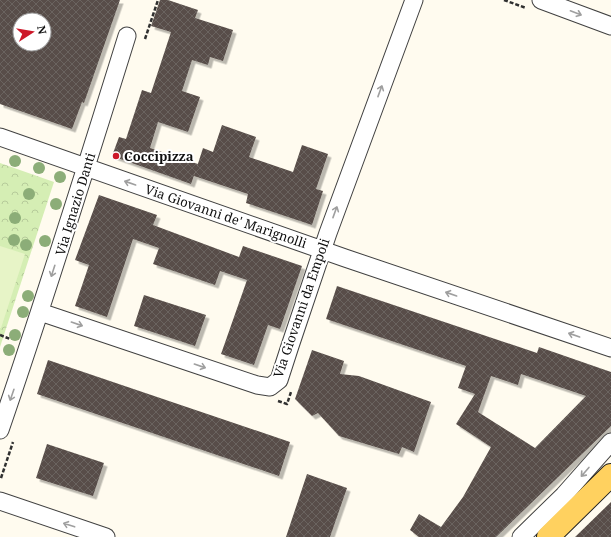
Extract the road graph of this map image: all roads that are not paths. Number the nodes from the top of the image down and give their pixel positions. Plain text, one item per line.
1 (414, 0) edge
2 (542, 0) edge
3 (611, 26) edge
4 (127, 36) road end
5 (0, 137) edge
6 (86, 168) junction
7 (322, 249) junction
8 (40, 312) junction
9 (611, 348) edge
10 (0, 430) edge
11 (611, 442) edge
12 (611, 475) edge
13 (0, 501) edge
14 (106, 537) edge
15 (521, 537) edge
16 (548, 537) edge

7 -> 1 street, Via Giovanni da Empoli
2 -> 3 street
4 - 6 street, Via Ignazio Danti
5 - 6 street, Via Giovanni de' Marignolli
7 -> 6 street, Via Giovanni de' Marignolli
6 -> 8 street, Via Ignazio Danti
8 -> 7 street, Via Giovanni da Empoli
9 -> 7 street, Via Giovanni de' Marignolli
8 -> 10 street, Via Ignazio Danti
11 -> 15 street
12 - 16 main road
14 -> 13 street

